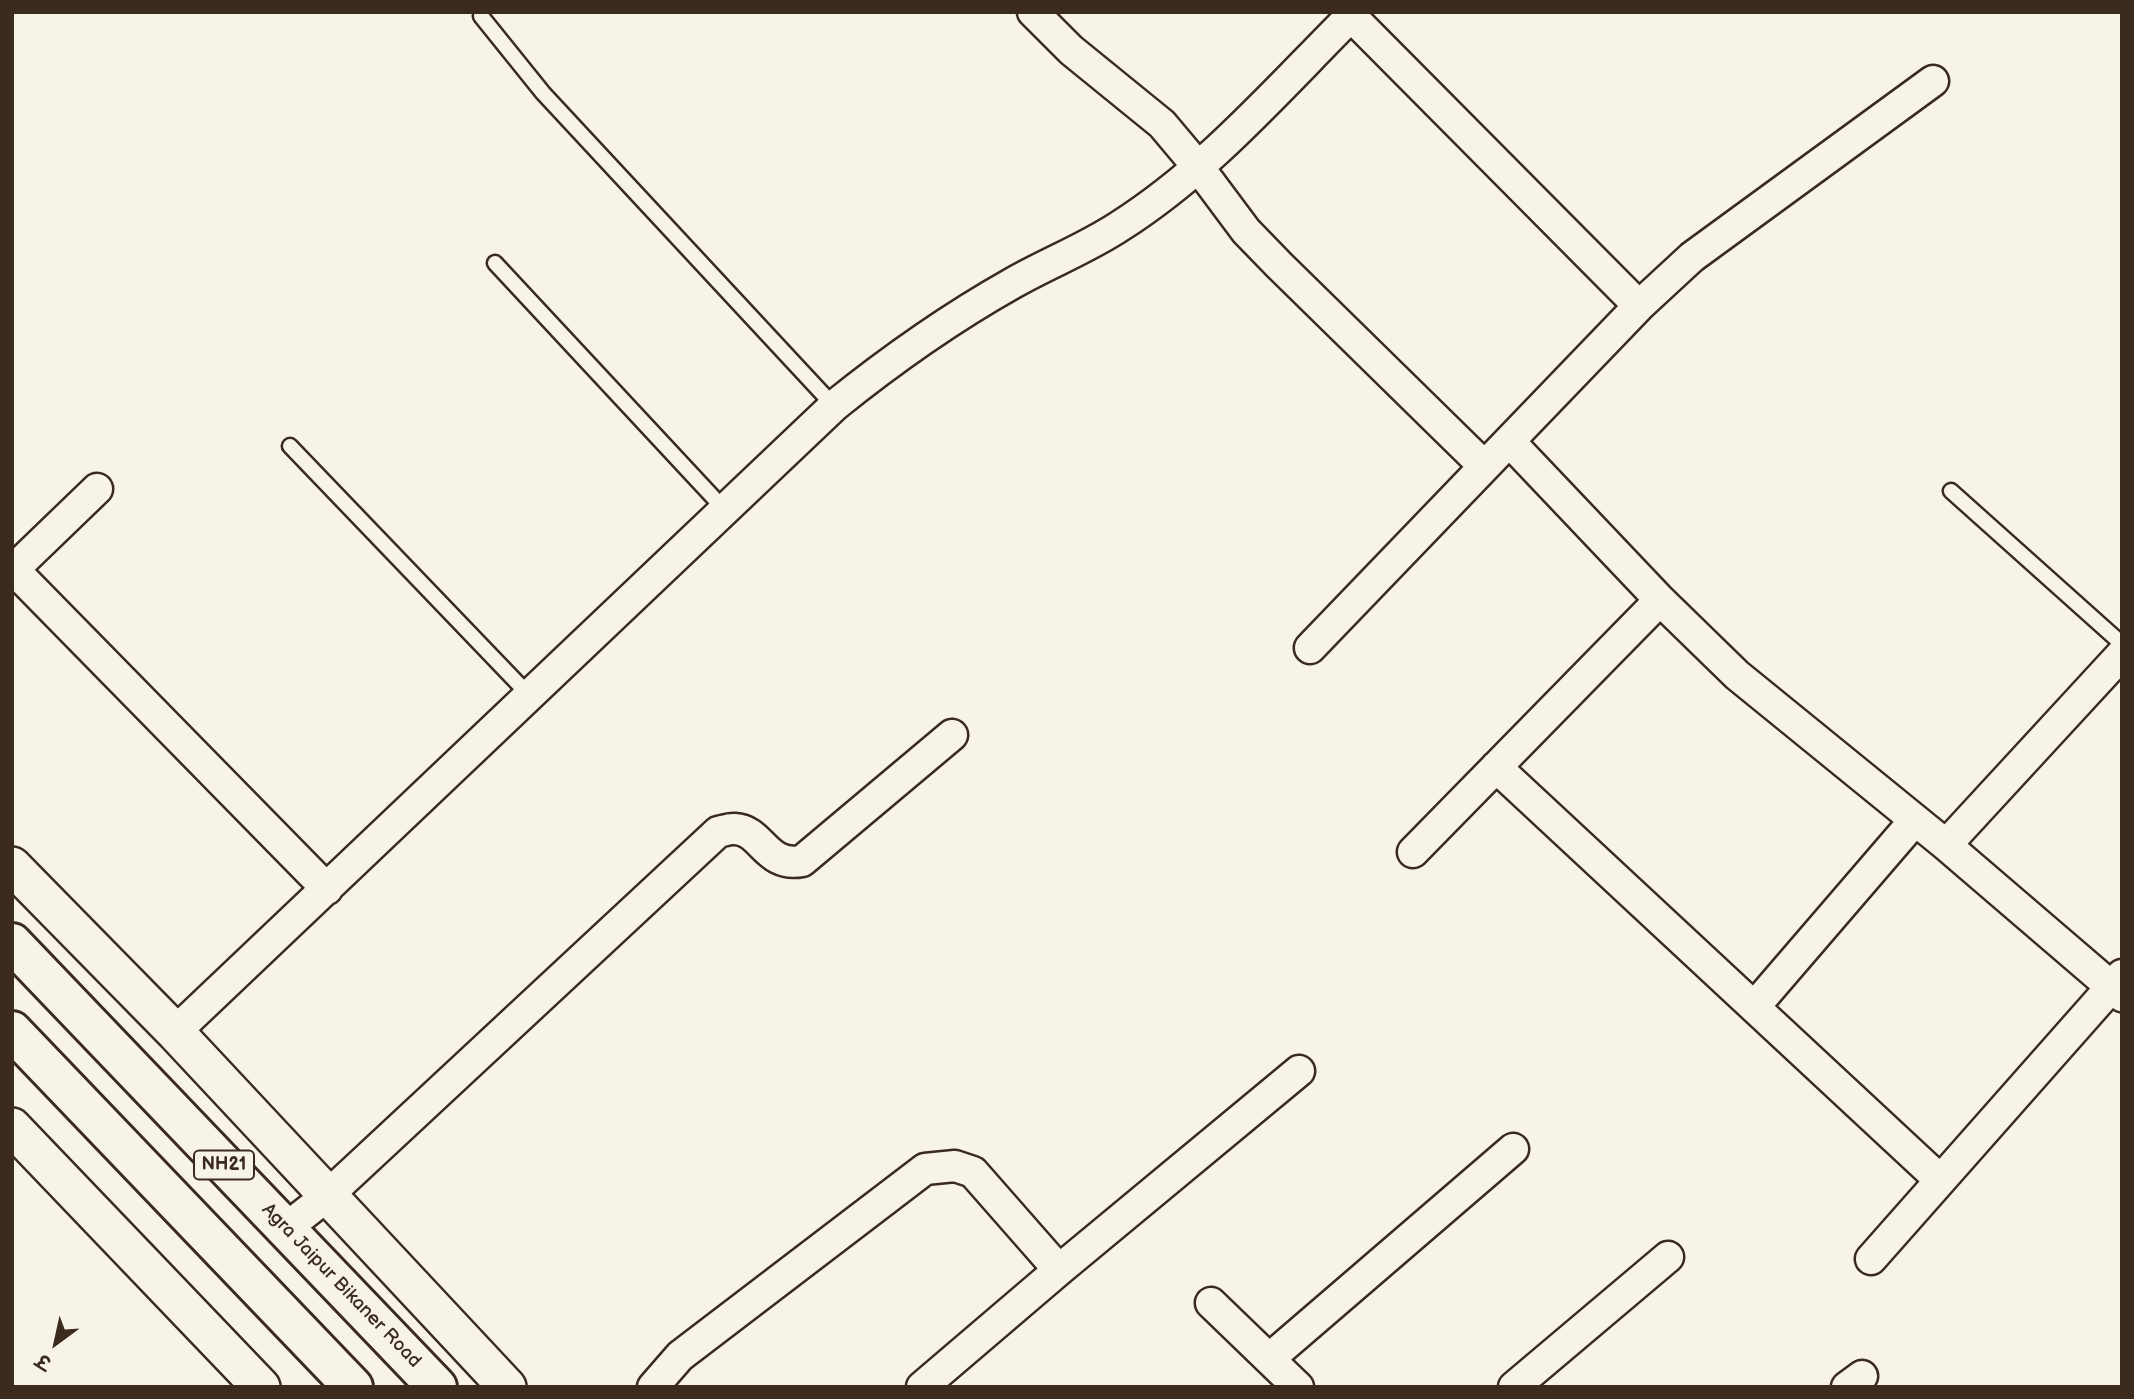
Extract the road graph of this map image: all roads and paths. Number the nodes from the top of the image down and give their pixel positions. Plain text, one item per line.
1 (1033, 12) edge
2 (1349, 14) edge
3 (481, 16) dead end
4 (1933, 81) dead end
5 (1199, 168) junction
6 (495, 263) dead end
7 (1639, 306) junction
8 (834, 406) junction
9 (1510, 442) junction
10 (290, 446) dead end
11 (1484, 466) junction
12 (97, 489) dead end
13 (1951, 491) dead end
14 (725, 510) junction
15 (13, 570) edge
16 (1660, 600) junction
17 (2122, 643) edge
18 (1310, 648) dead end
19 (2122, 654) edge
20 (530, 696) junction
21 (952, 736) dead end
22 (1496, 767) junction
23 (1915, 820) junction
24 (1946, 845) junction
25 (1413, 852) dead end
26 (12, 866) edge
27 (327, 889) junction
28 (12, 943) edge
29 (2118, 986) edge
30 (1755, 1006) junction
31 (12, 1031) edge
32 (175, 1032) junction
33 (1299, 1071) dead end
34 (12, 1127) edge
35 (1513, 1149) dead end
36 (1940, 1180) junction
37 (327, 1196) junction
38 (285, 1229) junction
39 (1668, 1257) dead end
40 (1871, 1259) dead end
41 (1059, 1270) junction
42 (1211, 1303) dead end
43 (1269, 1359) junction
44 (261, 1387) edge
45 (353, 1387) edge
46 (437, 1387) edge
47 (508, 1387) edge
48 (653, 1387) edge
49 (922, 1387) edge
50 (1298, 1387) edge
51 (1514, 1387) edge

1 - 5 street
2 - 5 street
2 - 7 street
3 - 8 lane
4 - 7 street
5 - 8 street
5 - 11 street
6 - 14 lane
7 - 9 street
8 - 14 street
9 - 11 street
9 - 16 street
10 - 20 lane
11 - 18 street
12 - 15 street
13 - 17 lane
14 - 20 street
15 - 27 street
16 - 22 street
16 - 23 street
19 - 24 street
20 - 27 street
21 - 37 street
22 - 25 street
22 - 30 street
23 - 24 street
23 - 30 street
24 - 29 street
26 - 32 street
27 - 32 street
28 - 38 highway, Agra Jaipur Bikaner Road / NH21
29 - 36 street
30 - 36 street
31 - 45 highway
32 - 37 street
33 - 41 street
34 - 44 street
35 - 43 street
36 - 40 street
37 - 38 street
37 - 47 street
38 - 46 highway, Agra Jaipur Bikaner Road / NH21
39 - 51 street
41 - 48 street
41 - 49 street
42 - 43 street
43 - 50 street

